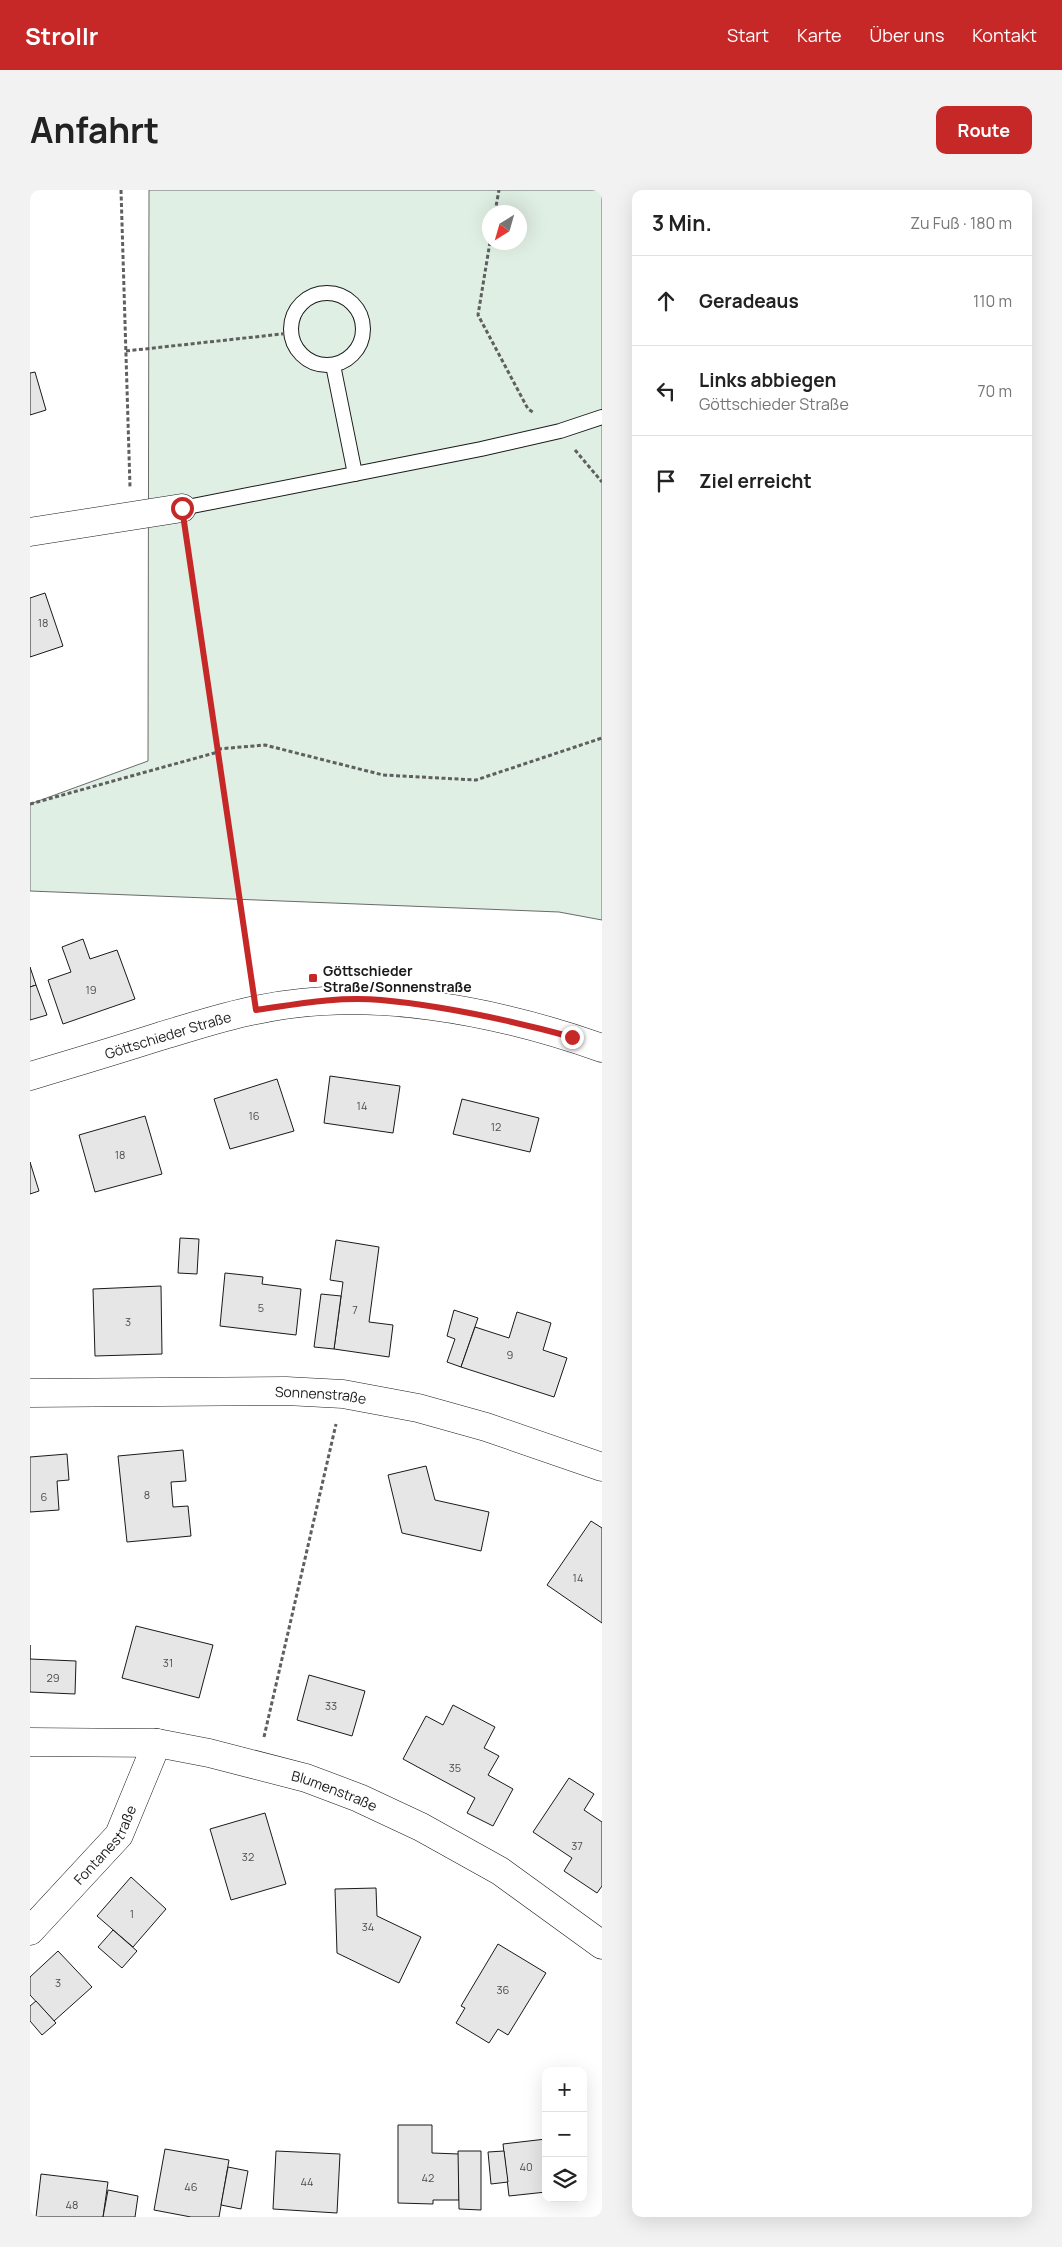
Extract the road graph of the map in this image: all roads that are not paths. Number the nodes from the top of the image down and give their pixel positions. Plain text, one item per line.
1 (333, 365) junction
2 (602, 417) edge
3 (355, 474) junction
4 (182, 508) joint
5 (30, 532) edge
6 (602, 1048) edge
7 (30, 1076) edge
8 (30, 1393) edge
9 (602, 1467) edge
10 (30, 1742) edge
11 (157, 1743) junction
12 (30, 1931) edge
13 (602, 1945) edge

1 - 1 lane
1 - 3 lane
2 - 3 lane
3 - 4 lane
4 - 5 street
6 - 7 street, Göttschieder Straße
8 - 9 street, Sonnenstraße
10 - 11 street, Blumenstraße
11 - 12 street, Fontanestraße
11 - 13 street, Blumenstraße

